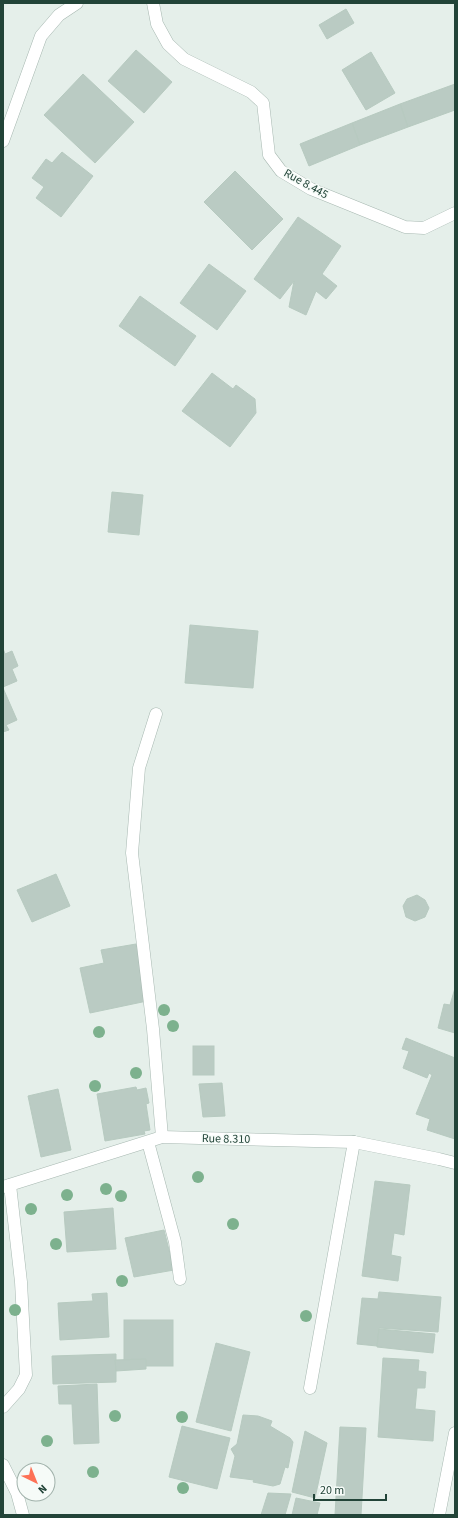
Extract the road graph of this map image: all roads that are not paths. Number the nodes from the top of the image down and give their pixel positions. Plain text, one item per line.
1 (77, 3) edge
2 (153, 3) edge
3 (3, 141) edge
4 (455, 213) edge
5 (156, 714) dead end
6 (162, 1137) junction
7 (148, 1142) junction
8 (354, 1142) junction
9 (455, 1163) edge
10 (6, 1186) edge
11 (180, 1279) dead end
12 (310, 1388) dead end
13 (3, 1407) edge
14 (455, 1433) edge
15 (3, 1465) edge
16 (451, 1476) edge
17 (23, 1515) edge
18 (439, 1515) edge

1 - 3 street
2 - 4 street, Rue 8.445
5 - 6 street
6 - 7 street, Rue 8.310
6 - 8 street, Rue 8.310
7 - 10 street, Rue 8.310
7 - 11 street
8 - 9 street, Rue 8.310
8 - 12 street
10 - 13 street
14 - 16 street
15 - 17 street
16 - 18 street

